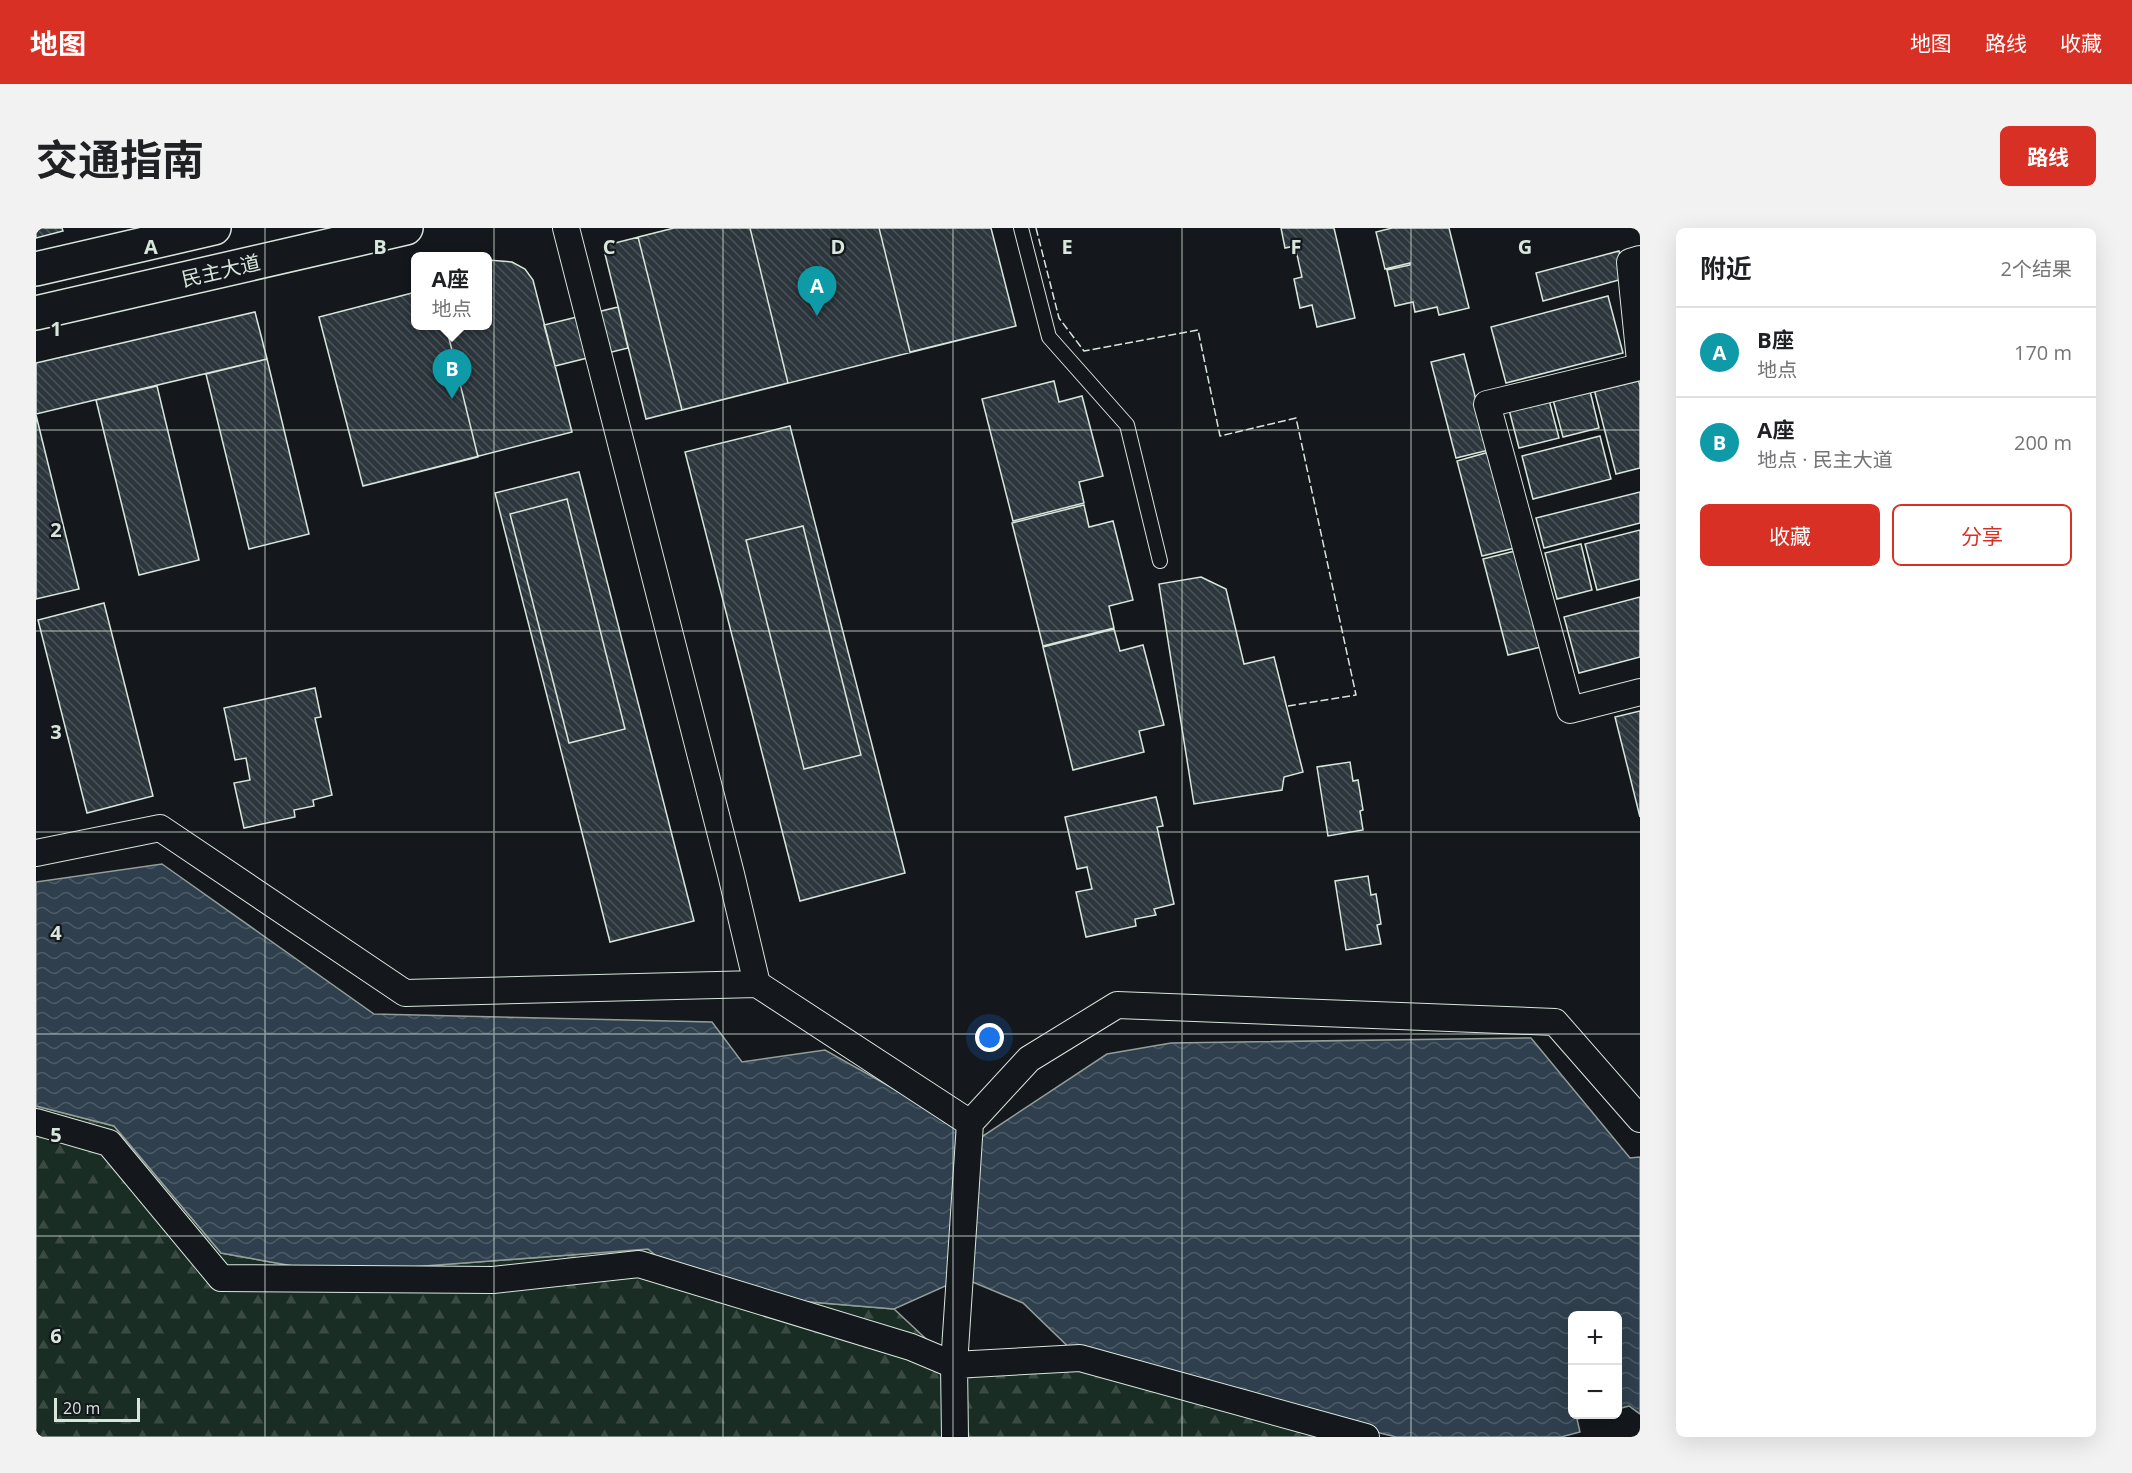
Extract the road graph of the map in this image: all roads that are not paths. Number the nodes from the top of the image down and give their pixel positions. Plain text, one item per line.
1 (214, 228) edge
2 (406, 228) edge
3 (566, 228) edge
4 (1021, 228) edge
5 (1640, 259) edge
6 (36, 269) edge
7 (36, 313) edge
8 (1640, 361) edge
9 (1640, 367) edge
10 (1160, 561) dead end
11 (1640, 692) edge
12 (36, 853) edge
13 (757, 984) junction
14 (1640, 1119) edge
15 (36, 1122) edge
16 (970, 1125) junction
17 (954, 1365) junction
18 (955, 1437) edge
19 (1366, 1437) edge

1 - 6 main road
2 - 7 main road, 民主大道
3 - 13 street
4 - 10 lane
5 - 8 street
9 - 11 street
12 - 13 street
13 - 16 street
14 - 16 street
15 - 17 street
16 - 17 street
17 - 18 street
17 - 19 street

